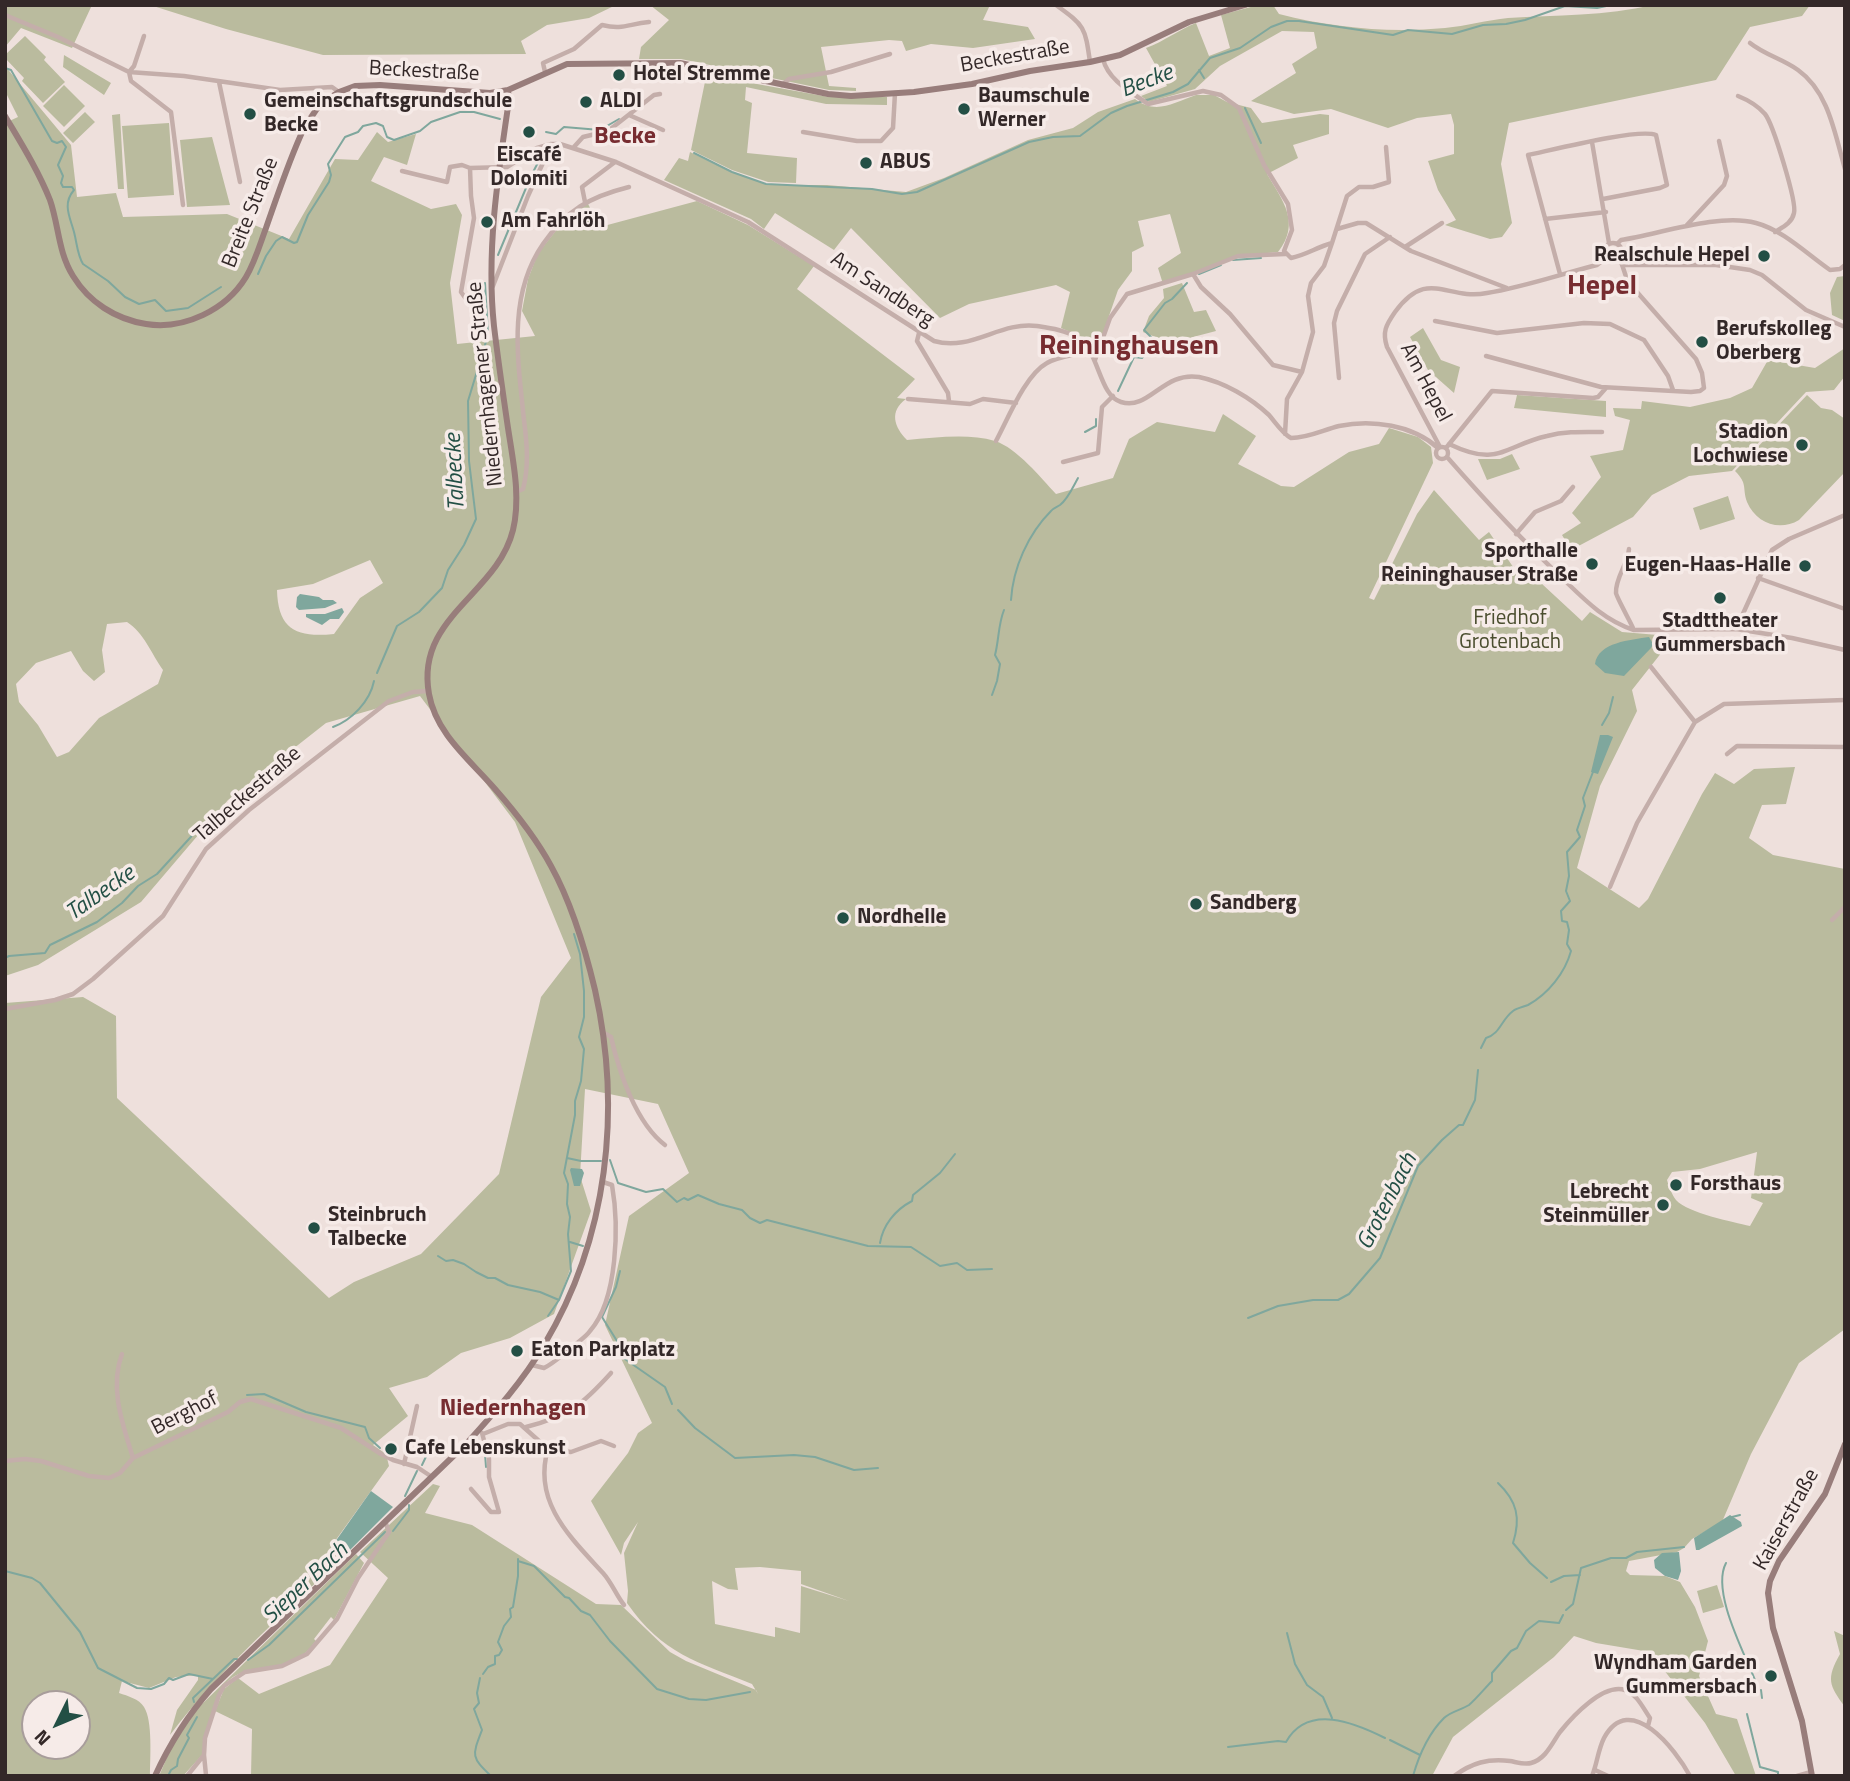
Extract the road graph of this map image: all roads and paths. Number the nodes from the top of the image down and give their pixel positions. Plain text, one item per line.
1 (1056, 5) edge
2 (1245, 5) edge
3 (5, 15) edge
4 (649, 22) dead end
5 (144, 36) dead end
6 (1750, 43) dead end
7 (890, 54) dead end
8 (1103, 59) junction
9 (1090, 62) junction
10 (129, 72) junction
11 (545, 72) junction
12 (219, 82) junction
13 (782, 86) junction
14 (508, 90) junction
15 (339, 92) junction
16 (895, 93) junction
17 (660, 94) dead end
18 (1738, 96) dead end
19 (629, 115) junction
20 (5, 116) edge
21 (663, 130) dead end
22 (803, 132) dead end
23 (1718, 141) dead end
24 (1592, 142) junction
25 (551, 144) junction
26 (1386, 147) dead end
27 (573, 148) junction
28 (616, 162) junction
29 (470, 168) junction
30 (498, 169) junction
31 (1845, 169) edge
32 (402, 171) dead end
33 (240, 182) dead end
34 (629, 187) dead end
35 (1603, 198) junction
36 (585, 202) junction
37 (183, 205) dead end
38 (1606, 212) junction
39 (1545, 219) junction
40 (1442, 223) dead end
41 (1686, 226) junction
42 (1337, 229) junction
43 (1775, 232) junction
44 (1390, 237) junction
45 (1332, 243) junction
46 (1609, 243) junction
47 (1617, 244) junction
48 (1405, 247) junction
49 (1285, 254) junction
50 (1606, 258) junction
51 (1619, 259) junction
52 (1623, 265) junction
53 (1845, 265) edge
54 (1193, 274) junction
55 (1560, 274) junction
56 (1508, 288) junction
57 (491, 292) junction
58 (466, 299) dead end
59 (1435, 321) dead end
60 (1845, 327) edge
61 (919, 332) junction
62 (1089, 351) junction
63 (1486, 356) dead end
64 (1095, 360) junction
65 (1302, 372) junction
66 (1339, 378) dead end
67 (1606, 387) junction
68 (1674, 390) junction
69 (1113, 396) junction
70 (908, 399) dead end
71 (949, 401) junction
72 (1016, 403) junction
73 (1602, 432) dead end
74 (1285, 435) junction
75 (996, 441) dead end
76 (1448, 446) junction
77 (1439, 447) junction
78 (1447, 457) junction
79 (1063, 462) dead end
80 (1573, 487) dead end
81 (516, 492) junction
82 (1845, 515) edge
83 (1516, 534) junction
84 (1629, 549) dead end
85 (1758, 578) junction
86 (1845, 609) edge
87 (1736, 629) junction
88 (1634, 630) junction
89 (1844, 648) edge
90 (1651, 667) dead end
91 (428, 691) junction
92 (1845, 699) edge
93 (1695, 722) junction
94 (1845, 747) edge
95 (1727, 754) dead end
96 (1610, 887) dead end
97 (1845, 907) edge
98 (1832, 920) dead end
99 (5, 1009) edge
100 (604, 1033) junction
101 (665, 1145) dead end
102 (603, 1182) junction
103 (122, 1354) dead end
104 (531, 1365) junction
105 (611, 1373) dead end
106 (417, 1406) dead end
107 (526, 1427) junction
108 (481, 1432) junction
109 (1845, 1444) edge
110 (614, 1446) dead end
111 (548, 1449) junction
112 (133, 1458) junction
113 (5, 1461) edge
114 (404, 1464) junction
115 (432, 1478) junction
116 (471, 1489) dead end
117 (385, 1521) junction
118 (624, 1605) dead end
119 (1648, 1726) junction
120 (204, 1755) junction
121 (1593, 1773) edge
122 (1812, 1774) edge
123 (206, 1775) edge
124 (155, 1776) edge
125 (187, 1776) edge
126 (1454, 1776) edge
127 (1608, 1776) edge
128 (1690, 1776) edge
129 (1797, 1776) edge

1 - 9 street
2 - 8 main road, Beckestraße
3 - 10 street
4 - 11 street
5 - 10 street
6 - 31 street
7 - 13 street
8 - 9 main road, Beckestraße
8 - 49 street
9 - 16 main road, Beckestraße
10 - 12 street
10 - 37 street
11 - 13 main road, Beckestraße
11 - 14 main road, Beckestraße
12 - 15 street
12 - 33 street
13 - 16 main road, Beckestraße
14 - 15 main road, Beckestraße
14 - 30 main road, Niedernhagener Straße
15 - 20 main road, Breite Straße
16 - 22 street
17 - 19 street
18 - 43 street
19 - 21 street
19 - 27 street
23 - 41 street
24 - 35 street
24 - 35 street
24 - 39 street
25 - 27 street
25 - 30 street
25 - 57 street
26 - 42 street
27 - 28 street
28 - 36 street
28 - 61 street, Am Sandberg
29 - 30 street
29 - 32 street
29 - 58 street
30 - 57 main road, Niedernhagener Straße
34 - 36 street
35 - 38 street
36 - 81 street
38 - 39 street
38 - 46 street
39 - 55 street
40 - 48 street
41 - 43 street
41 - 47 street
42 - 44 street
42 - 45 street
43 - 53 street
44 - 48 street
44 - 66 street
45 - 49 street
45 - 65 street
46 - 47 street
46 - 50 street
47 - 51 street
48 - 56 street
49 - 54 street
50 - 51 street
50 - 55 street, Am Hepel
51 - 52 street
52 - 60 street
52 - 68 street
54 - 64 street
54 - 65 street
55 - 56 street, Am Hepel
56 - 77 street, Am Hepel
57 - 81 main road, Niedernhagener Straße
59 - 68 street
61 - 62 street, Am Sandberg
61 - 71 street
62 - 64 street, Am Sandberg
62 - 72 street
63 - 67 street
64 - 69 street, Am Sandberg
65 - 74 street
67 - 68 street
67 - 76 street
69 - 74 street
69 - 79 street
70 - 71 street
71 - 72 street
72 - 75 street
73 - 76 street
74 - 77 street
76 - 77 street
76 - 78 street
77 - 78 street
78 - 83 street
80 - 83 street
81 - 91 main road, Niedernhagener Straße
82 - 85 street
83 - 88 street
84 - 88 street
85 - 86 street
85 - 87 street
87 - 88 street
87 - 89 street
90 - 93 street
91 - 99 street, Talbeckestraße
91 - 100 main road
92 - 93 street
93 - 96 street
94 - 95 street
97 - 98 street
100 - 101 street
100 - 102 main road
102 - 104 main road
102 - 104 street
103 - 112 street, Berghof
104 - 108 main road
105 - 107 street
106 - 114 street
107 - 108 street
107 - 111 street
108 - 115 main road
108 - 116 street
109 - 122 main road, Kaiserstraße
110 - 111 street
111 - 118 street
112 - 113 street, Berghof
112 - 114 street, Berghof
114 - 115 street
115 - 117 main road
117 - 120 street
117 - 124 main road
119 - 121 street
119 - 126 street
119 - 128 street
120 - 123 street
120 - 125 street
121 - 127 street
122 - 129 street

